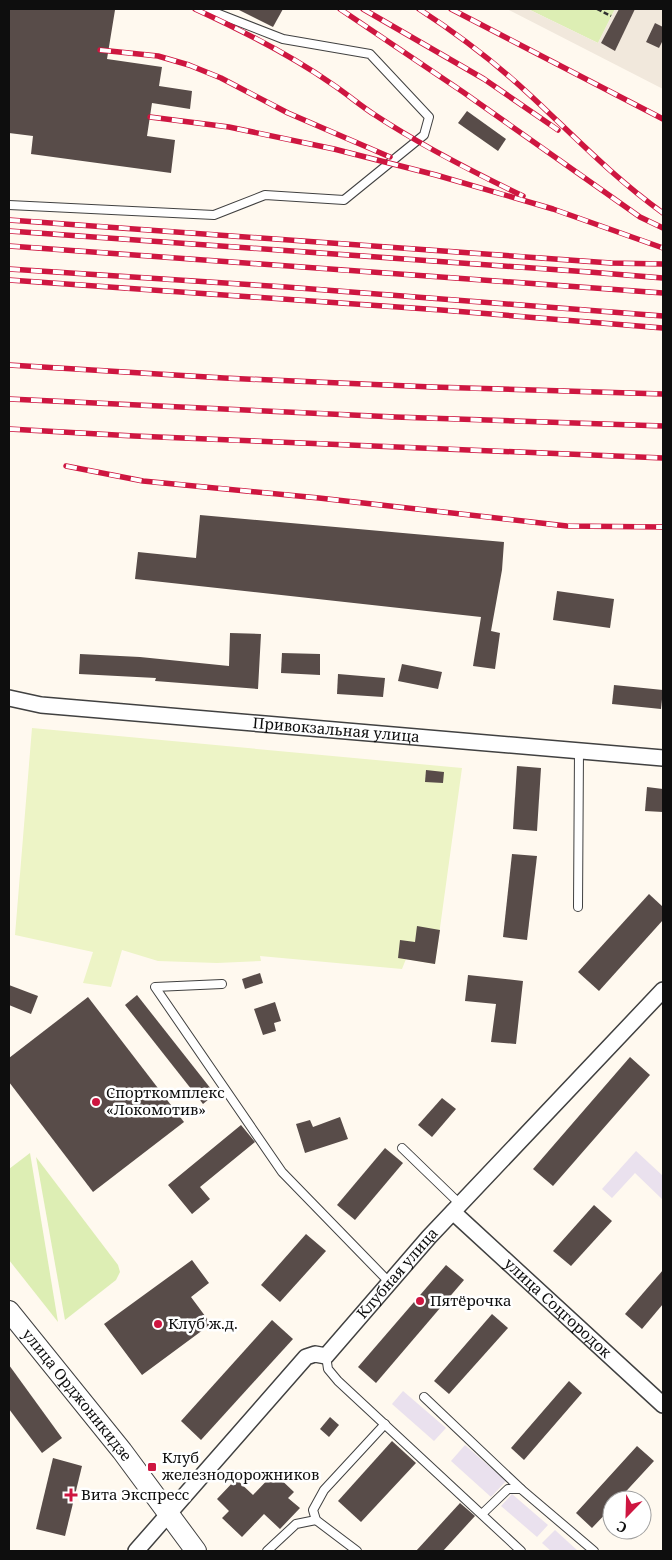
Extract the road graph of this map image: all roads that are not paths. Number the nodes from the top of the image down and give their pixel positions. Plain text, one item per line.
1 (206, 9) edge
2 (9, 205) edge
3 (9, 698) edge
4 (579, 751) junction
5 (663, 758) edge
6 (578, 907) dead end
7 (222, 984) dead end
8 (663, 991) edge
9 (402, 1148) dead end
10 (457, 1209) junction
11 (390, 1283) junction
12 (9, 1311) edge
13 (326, 1356) junction
14 (424, 1397) dead end
15 (663, 1404) edge
16 (386, 1424) junction
17 (521, 1489) junction
18 (168, 1514) junction
19 (482, 1514) junction
20 (316, 1520) junction
21 (136, 1551) edge
22 (196, 1551) edge
23 (267, 1551) edge
24 (357, 1551) edge
25 (521, 1551) edge
26 (594, 1551) edge

1 - 2 lane
3 - 4 street, Привокзальная улица
4 - 5 street, Привокзальная улица
4 - 6 lane
7 - 11 lane
8 - 10 street, Клубная улица
9 - 10 lane
10 - 11 street, Клубная улица
10 - 15 street, улица Соцгородок
11 - 13 street, Клубная улица
12 - 18 street, улица Орджоникидзе
13 - 16 lane
13 - 18 street
14 - 17 lane
16 - 19 lane
16 - 20 lane
17 - 19 lane
17 - 26 lane
18 - 21 street
18 - 22 street, улица Орджоникидзе
19 - 25 lane
20 - 23 lane
20 - 24 lane

